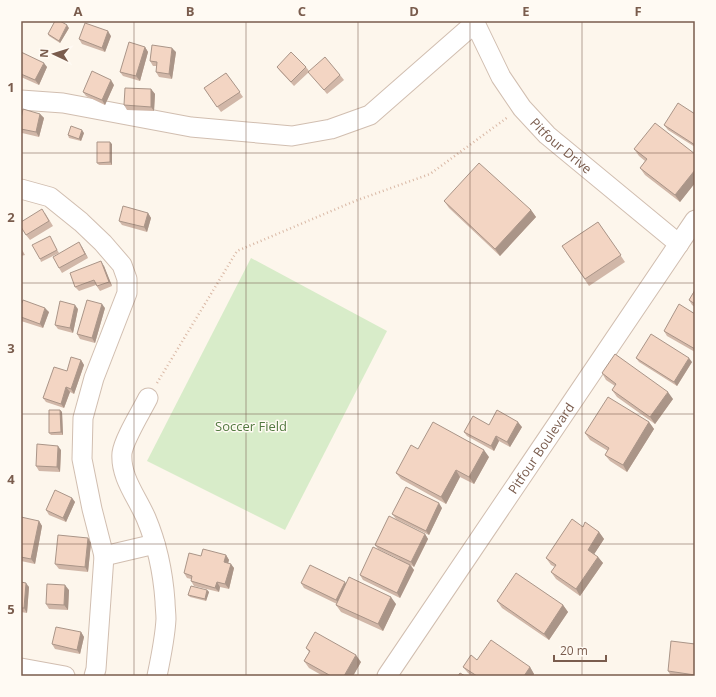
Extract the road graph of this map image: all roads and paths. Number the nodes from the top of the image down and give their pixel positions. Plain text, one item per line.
1 (474, 22) edge
2 (21, 100) edge
3 (522, 108) junction
4 (21, 189) edge
5 (695, 220) edge
6 (679, 244) junction
7 (148, 398) joint
8 (155, 544) junction
9 (104, 556) junction
10 (21, 668) edge
11 (65, 676) edge
12 (94, 676) edge
13 (157, 676) edge
14 (387, 676) edge

1 - 2 street
1 - 3 street, Pitfour Drive
3 - 6 street, Pitfour Drive
3 - 7 path
4 - 9 street
5 - 6 street, Pitfour Boulevard
6 - 14 street, Pitfour Boulevard
7 - 8 street
8 - 9 street
8 - 13 street
9 - 12 street
10 - 11 street

